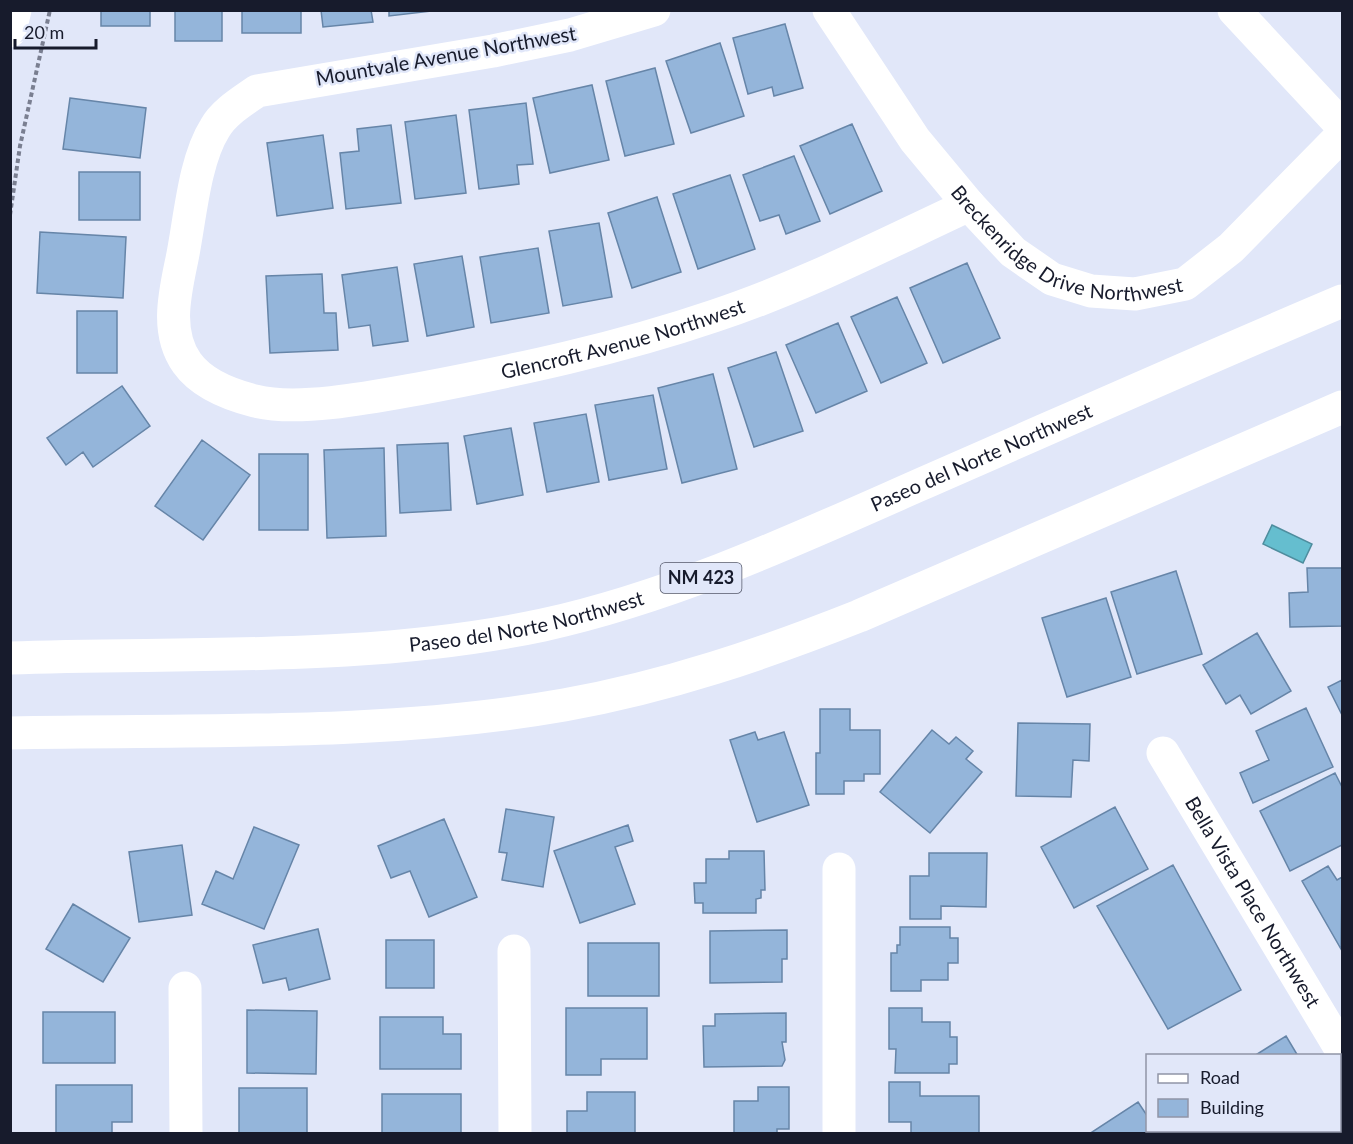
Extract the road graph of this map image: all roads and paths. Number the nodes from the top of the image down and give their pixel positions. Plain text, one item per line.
1 (15, 10) edge
2 (50, 10) edge
3 (654, 10) edge
4 (829, 10) edge
5 (1234, 10) edge
6 (10, 32) edge
7 (1342, 126) edge
8 (1342, 135) edge
9 (969, 205) junction
10 (10, 215) edge
11 (1342, 300) edge
12 (256, 402) joint
13 (1342, 406) edge
14 (10, 658) edge
15 (10, 733) edge
16 (1163, 753) dead end
17 (839, 869) dead end
18 (514, 951) dead end
19 (185, 988) dead end
20 (1342, 1051) edge
21 (186, 1134) edge
22 (515, 1134) edge
23 (839, 1134) edge

1 - 6 street
2 - 10 path
3 - 12 street, Mountvale Avenue Northwest
4 - 9 street, Breckenridge Drive Northwest
5 - 7 street
8 - 9 street, Breckenridge Drive Northwest
9 - 12 street, Glencroft Avenue Northwest
11 - 14 street, Paseo del Norte Northwest / NM 423
13 - 15 street
16 - 20 street, Bella Vista Place Northwest
17 - 23 street
18 - 22 street
19 - 21 street

